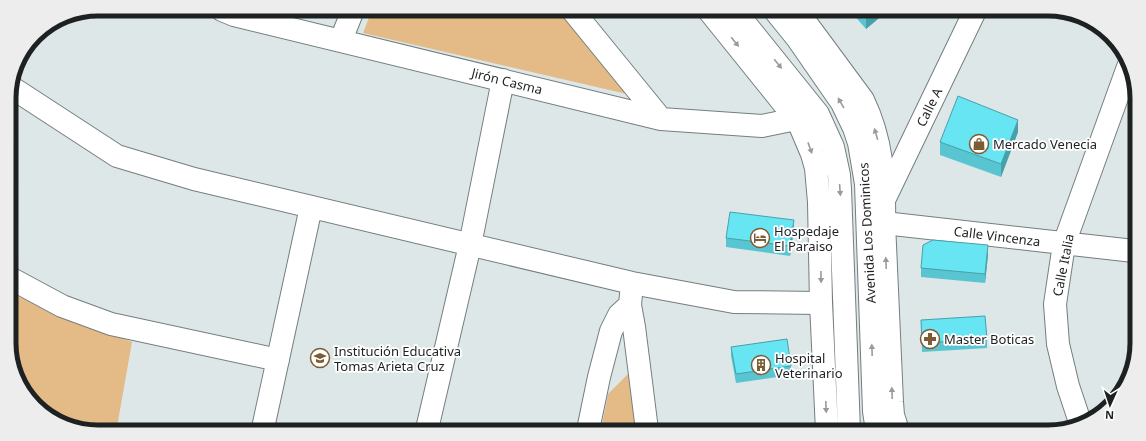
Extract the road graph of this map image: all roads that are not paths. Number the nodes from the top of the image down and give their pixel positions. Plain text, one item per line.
1 (238, 16) edge
2 (351, 16) edge
3 (576, 16) edge
4 (713, 16) edge
5 (739, 16) edge
6 (779, 16) edge
7 (790, 16) edge
8 (801, 16) edge
9 (973, 16) edge
10 (797, 38) junction
11 (341, 40) junction
12 (1127, 79) edge
13 (502, 80) junction
14 (16, 90) edge
15 (661, 119) junction
16 (796, 119) junction
17 (884, 200) junction
18 (311, 207) junction
19 (884, 223) junction
20 (1064, 244) junction
21 (470, 245) junction
22 (1130, 251) edge
23 (16, 281) edge
24 (632, 283) junction
25 (821, 303) junction
26 (630, 305) junction
27 (278, 360) junction
28 (824, 360) junction
29 (847, 392) junction
30 (1079, 419) edge
31 (264, 425) edge
32 (428, 425) edge
33 (589, 425) edge
34 (646, 425) edge
35 (827, 425) edge
36 (849, 425) edge
37 (876, 425) edge
38 (896, 425) edge

1 - 11 street, Jirón Casma
2 - 11 street
3 - 15 street
4 -> 16 street
5 -> 29 street, Avenida Los Dominicos
6 - 10 street, Avenida Los Dominicos
7 - 10 street
17 -> 8 street, Avenida Los Dominicos
9 - 17 street, Calle A
37 -> 10 street, Avenida Los Dominicos
11 - 13 street, Jirón Casma
12 - 20 street, Calle Italia
13 - 15 street, Jirón Casma
13 - 21 street
14 - 18 street
15 - 16 street, Jirón Casma
16 -> 25 street
17 - 19 street, Avenida Los Dominicos
18 - 21 street
18 - 27 street
19 - 20 street, Calle Vincenza
38 -> 19 street, Avenida Los Dominicos
20 - 22 street, Calle Vincenza
20 - 30 street, Calle Italia
21 - 24 street
21 - 32 street
23 - 27 street
24 - 25 street
24 - 26 street
25 - 28 street
26 - 33 street
26 - 34 street
27 - 31 street
28 - 29 street
28 -> 35 street
29 - 36 street, Avenida Los Dominicos

